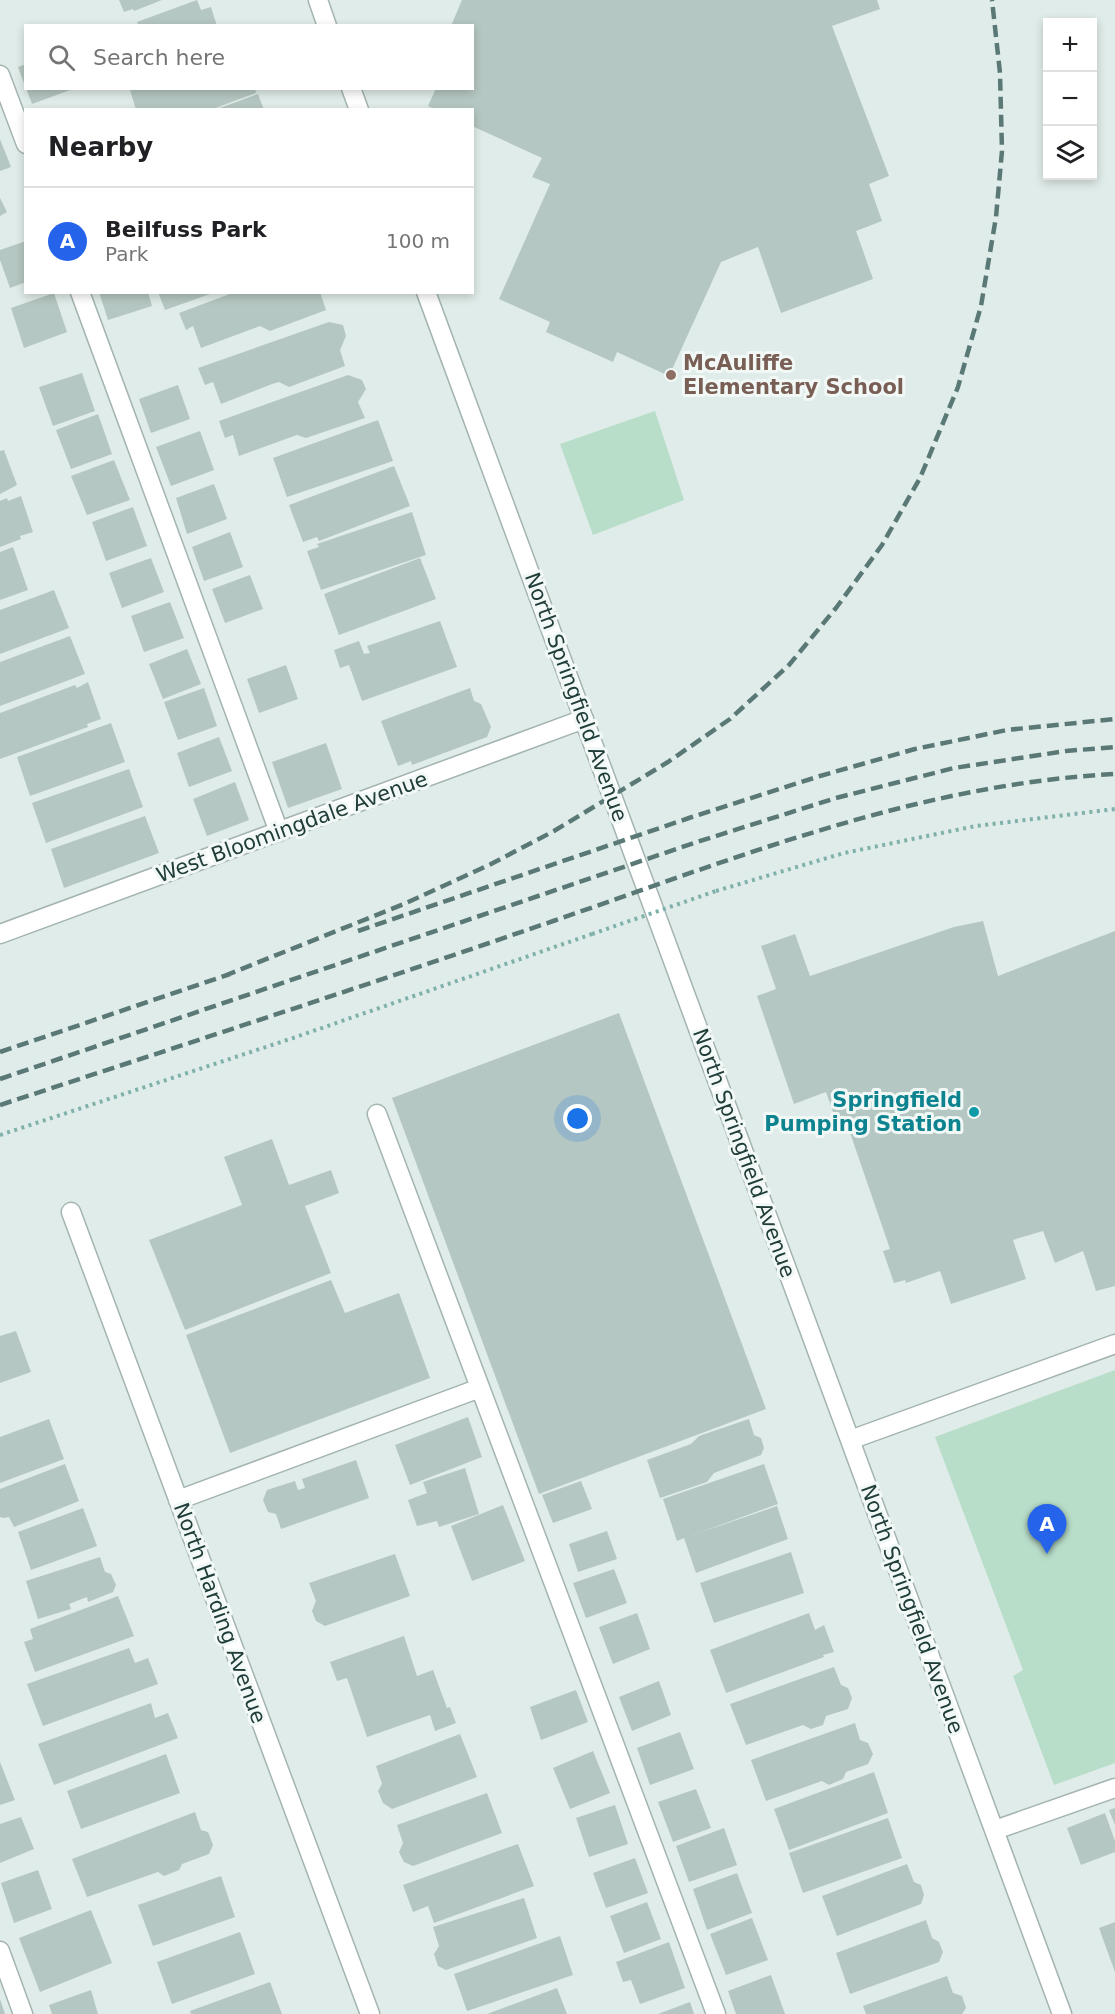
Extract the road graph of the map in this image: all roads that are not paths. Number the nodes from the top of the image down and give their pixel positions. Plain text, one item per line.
1 (318, 0) edge
2 (326, 24) edge
3 (0, 75) edge
4 (352, 90) edge
5 (357, 108) edge
6 (24, 139) edge
7 (81, 294) edge
8 (427, 294) edge
9 (584, 719) junction
10 (279, 832) junction
11 (0, 934) edge
12 (377, 1114) dead end
13 (71, 1212) dead end
14 (1115, 1344) edge
15 (480, 1388) junction
16 (850, 1440) junction
17 (178, 1500) junction
18 (1115, 1788) edge
19 (994, 1830) junction
20 (0, 1951) edge
21 (23, 2014) edge
22 (370, 2014) edge
23 (716, 2014) edge
24 (1062, 2014) edge

1 - 2 street
3 - 6 street
4 - 5 street
7 - 10 street
8 - 9 street, North Springfield Avenue
9 - 10 street, West Bloomingdale Avenue
9 - 16 street, North Springfield Avenue
10 - 11 street, West Bloomingdale Avenue
12 - 15 street
13 - 17 street, North Harding Avenue
14 - 16 street
15 - 17 street
15 - 23 street
16 - 19 street, North Springfield Avenue
17 - 22 street, North Harding Avenue
18 - 19 street
19 - 24 street, North Springfield Avenue
20 - 21 street

